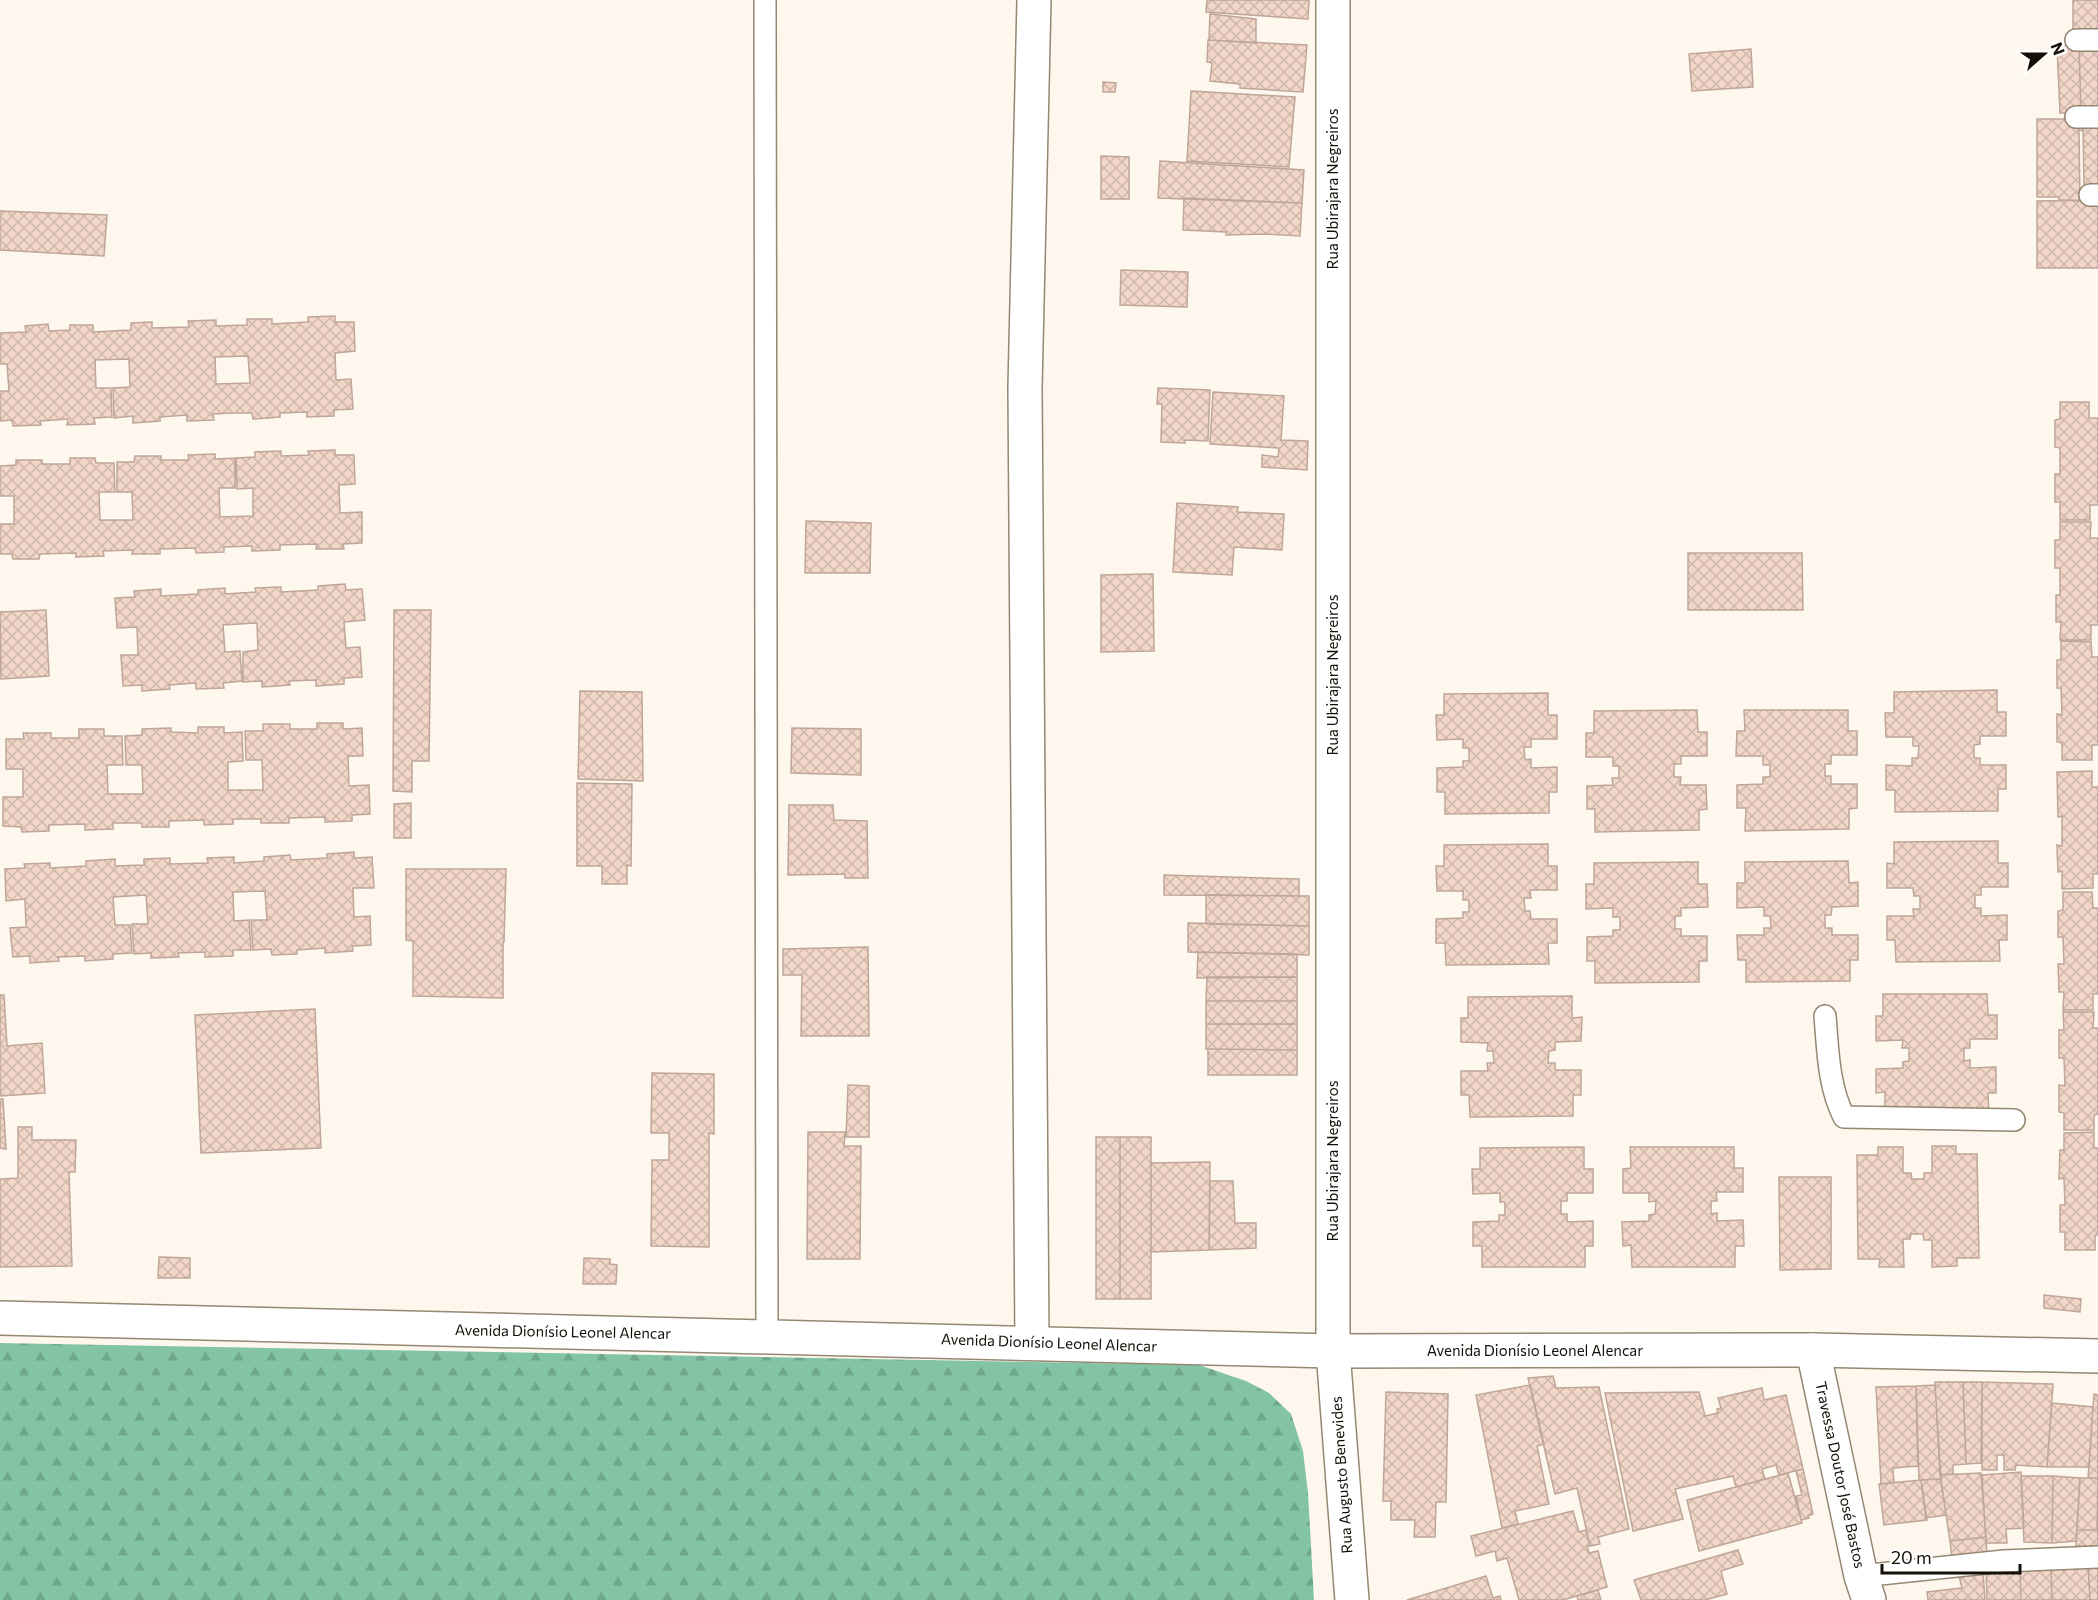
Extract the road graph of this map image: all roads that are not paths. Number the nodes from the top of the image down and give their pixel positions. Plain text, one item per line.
1 (765, 0) edge
2 (1034, 0) edge
3 (1333, 0) edge
4 (2076, 40) dead end
5 (2098, 40) edge
6 (2076, 117) dead end
7 (2098, 117) edge
8 (1825, 1016) dead end
9 (2014, 1120) dead end
10 (0, 1318) edge
11 (767, 1337) junction
12 (1032, 1342) junction
13 (1813, 1350) junction
14 (1333, 1351) junction
15 (2098, 1356) edge
16 (2098, 1557) edge
17 (1865, 1588) edge
18 (1352, 1600) edge

1 - 11 lane
2 - 12 street
3 - 14 street, Rua Ubirajara Negreiros
4 - 5 lane
6 - 7 lane
8 - 9 lane
10 - 11 street, Avenida Dionísio Leonel Alencar
11 - 12 street, Avenida Dionísio Leonel Alencar
12 - 14 street, Avenida Dionísio Leonel Alencar
13 - 14 street, Avenida Dionísio Leonel Alencar
13 - 15 street, Avenida Dionísio Leonel Alencar
13 - 17 street, Travessa Doutor José Bastos
14 - 18 street, Rua Augusto Benevides
16 - 17 lane

